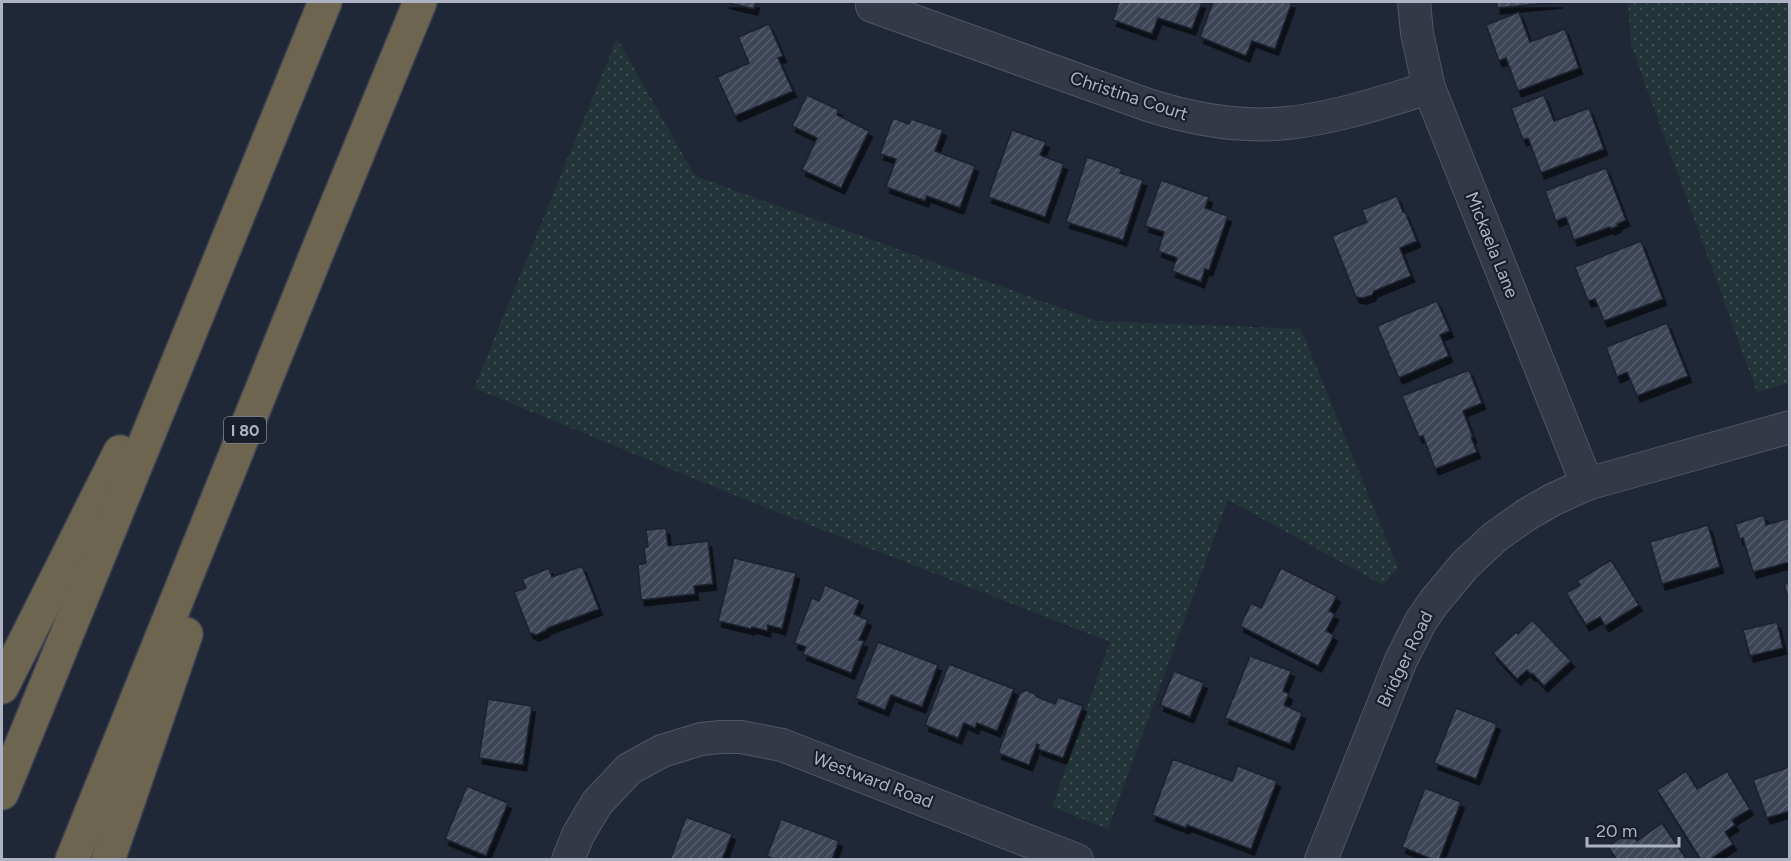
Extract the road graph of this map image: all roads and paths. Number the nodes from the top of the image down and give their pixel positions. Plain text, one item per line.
1 (325, 2) edge
2 (420, 2) edge
3 (1414, 2) edge
4 (872, 6) dead end
5 (1429, 88) junction
6 (231, 231) junction
7 (316, 255) junction
8 (1790, 427) edge
9 (1587, 484) junction
10 (2, 687) edge
11 (2, 793) edge
12 (72, 860) edge
13 (108, 860) edge
14 (568, 860) edge
15 (1077, 860) edge
16 (1321, 860) edge

1 - 6 highway
2 - 7 highway, I 80
3 - 5 street, Mickaela Lane
4 - 5 street, Christina Court
5 - 9 street, Mickaela Lane
6 - 10 highway
6 - 11 highway
7 - 12 highway, I 80
7 - 13 highway
8 - 9 street, Bridger Road
9 - 16 street, Bridger Road
14 - 15 street, Westward Road

